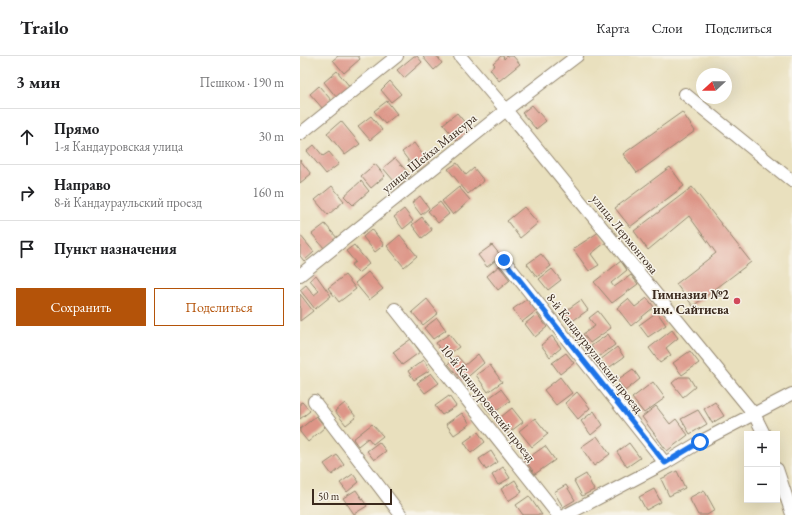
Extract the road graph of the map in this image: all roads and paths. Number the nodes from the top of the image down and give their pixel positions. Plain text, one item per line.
1 (397, 56) edge
2 (460, 56) edge
3 (577, 56) edge
4 (685, 94) dead end
5 (506, 110) junction
6 (300, 134) edge
7 (792, 180) edge
8 (504, 260) dead end
9 (300, 275) edge
10 (395, 309) dead end
11 (792, 394) edge
12 (314, 401) dead end
13 (754, 414) junction
14 (762, 431) edge
15 (665, 463) junction
16 (780, 478) edge
17 (792, 514) edge
18 (401, 515) edge
19 (558, 515) edge
20 (566, 515) edge

1 - 6 street
2 - 5 street, улица Лермонтова
3 - 5 street, улица Шейха Мансура
4 - 7 street
5 - 9 street, улица Шейха Мансура
5 - 13 street, улица Лермонтова
8 - 15 street, 8-й Кандаураульский проезд
10 - 19 street, 10-й Кандауровский проезд
11 - 13 street
12 - 18 street
13 - 14 street, улица Лермонтова
13 - 15 street
15 - 20 street
16 - 17 street

